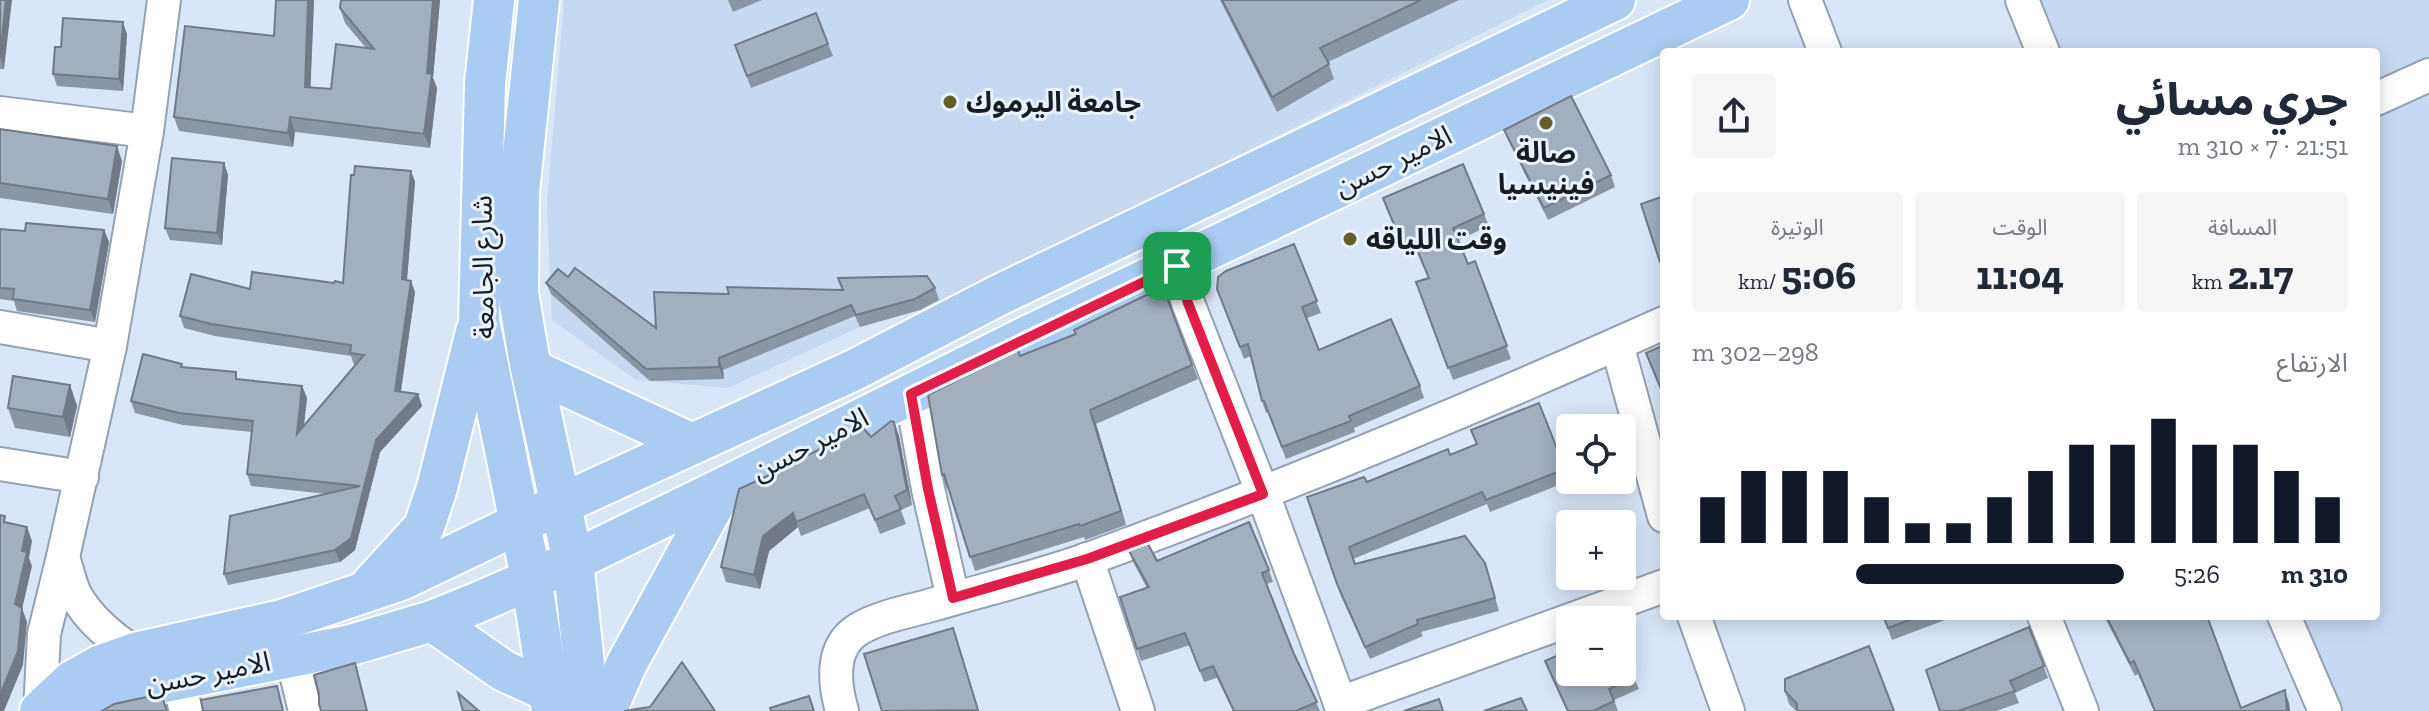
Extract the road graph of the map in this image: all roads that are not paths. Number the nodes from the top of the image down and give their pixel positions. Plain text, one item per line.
1 (164, 0) edge
2 (494, 0) edge
3 (539, 0) edge
4 (1615, 0) edge
5 (1729, 0) edge
6 (1805, 0) edge
7 (2022, 0) edge
8 (1823, 48) edge
9 (2041, 48) edge
10 (2429, 75) edge
11 (2380, 97) edge
12 (0, 113) edge
13 (147, 131) junction
14 (1177, 266) junction
15 (479, 321) junction
16 (1660, 325) edge
17 (0, 327) edge
18 (1617, 344) junction
19 (110, 346) junction
20 (530, 364) junction
21 (911, 394) junction
22 (692, 444) junction
23 (0, 464) edge
24 (82, 477) junction
25 (723, 488) junction
26 (1263, 494) junction
27 (1660, 501) edge
28 (562, 504) junction
29 (520, 523) junction
30 (63, 557) junction
31 (1087, 559) junction
32 (573, 561) junction
33 (531, 578) junction
34 (1660, 587) edge
35 (361, 595) junction
36 (953, 598) junction
37 (1695, 620) edge
38 (2046, 620) edge
39 (2286, 620) edge
40 (432, 621) junction
41 (135, 653) junction
42 (292, 657) junction
43 (182, 695) edge
44 (550, 701) edge
45 (1341, 707) edge
46 (40, 711) edge
47 (83, 711) edge
48 (305, 711) edge
49 (589, 711) edge
50 (606, 711) edge
51 (842, 711) edge
52 (1138, 711) edge
53 (1728, 711) edge
54 (2082, 711) edge
55 (2325, 711) edge

1 - 13 street
2 - 15 main road, شارع الجامعة
3 - 20 main road, شارع الجامعة
4 - 22 main road, الامير حسن
5 - 14 main road, الامير حسن
6 - 8 street
7 - 9 street
10 - 11 street
12 - 13 street
13 - 19 street
14 - 21 main road, الامير حسن
14 - 26 street
15 - 29 main road, شارع الجامعة
15 - 35 main road
16 - 18 street
17 - 19 street
18 - 26 street
18 - 27 street
19 - 24 street
20 - 22 main road
20 - 28 main road, شارع الجامعة
21 - 25 main road, الامير حسن
21 - 36 street
22 - 28 main road, الامير حسن
23 - 24 street
24 - 30 street
25 - 32 main road, الامير حسن
25 - 50 main road
26 - 31 street
26 - 45 street
28 - 29 main road, الامير حسن
28 - 32 main road, شارع الجامعة
29 - 33 main road, شارع الجامعة
29 - 35 main road, الامير حسن
30 - 41 street
30 - 46 street
31 - 36 street
31 - 52 street
32 - 33 main road, الامير حسن
32 - 49 main road, شارع الجامعة
33 - 40 main road, الامير حسن
33 - 44 main road, شارع الجامعة
34 - 45 street
35 - 41 main road, الامير حسن
36 - 51 street
37 - 53 street
38 - 54 street
39 - 55 street
40 - 42 main road, الامير حسن
40 - 44 main road
41 - 46 main road, الامير حسن
42 - 43 main road, الامير حسن
42 - 48 street
43 - 47 main road, الامير حسن

